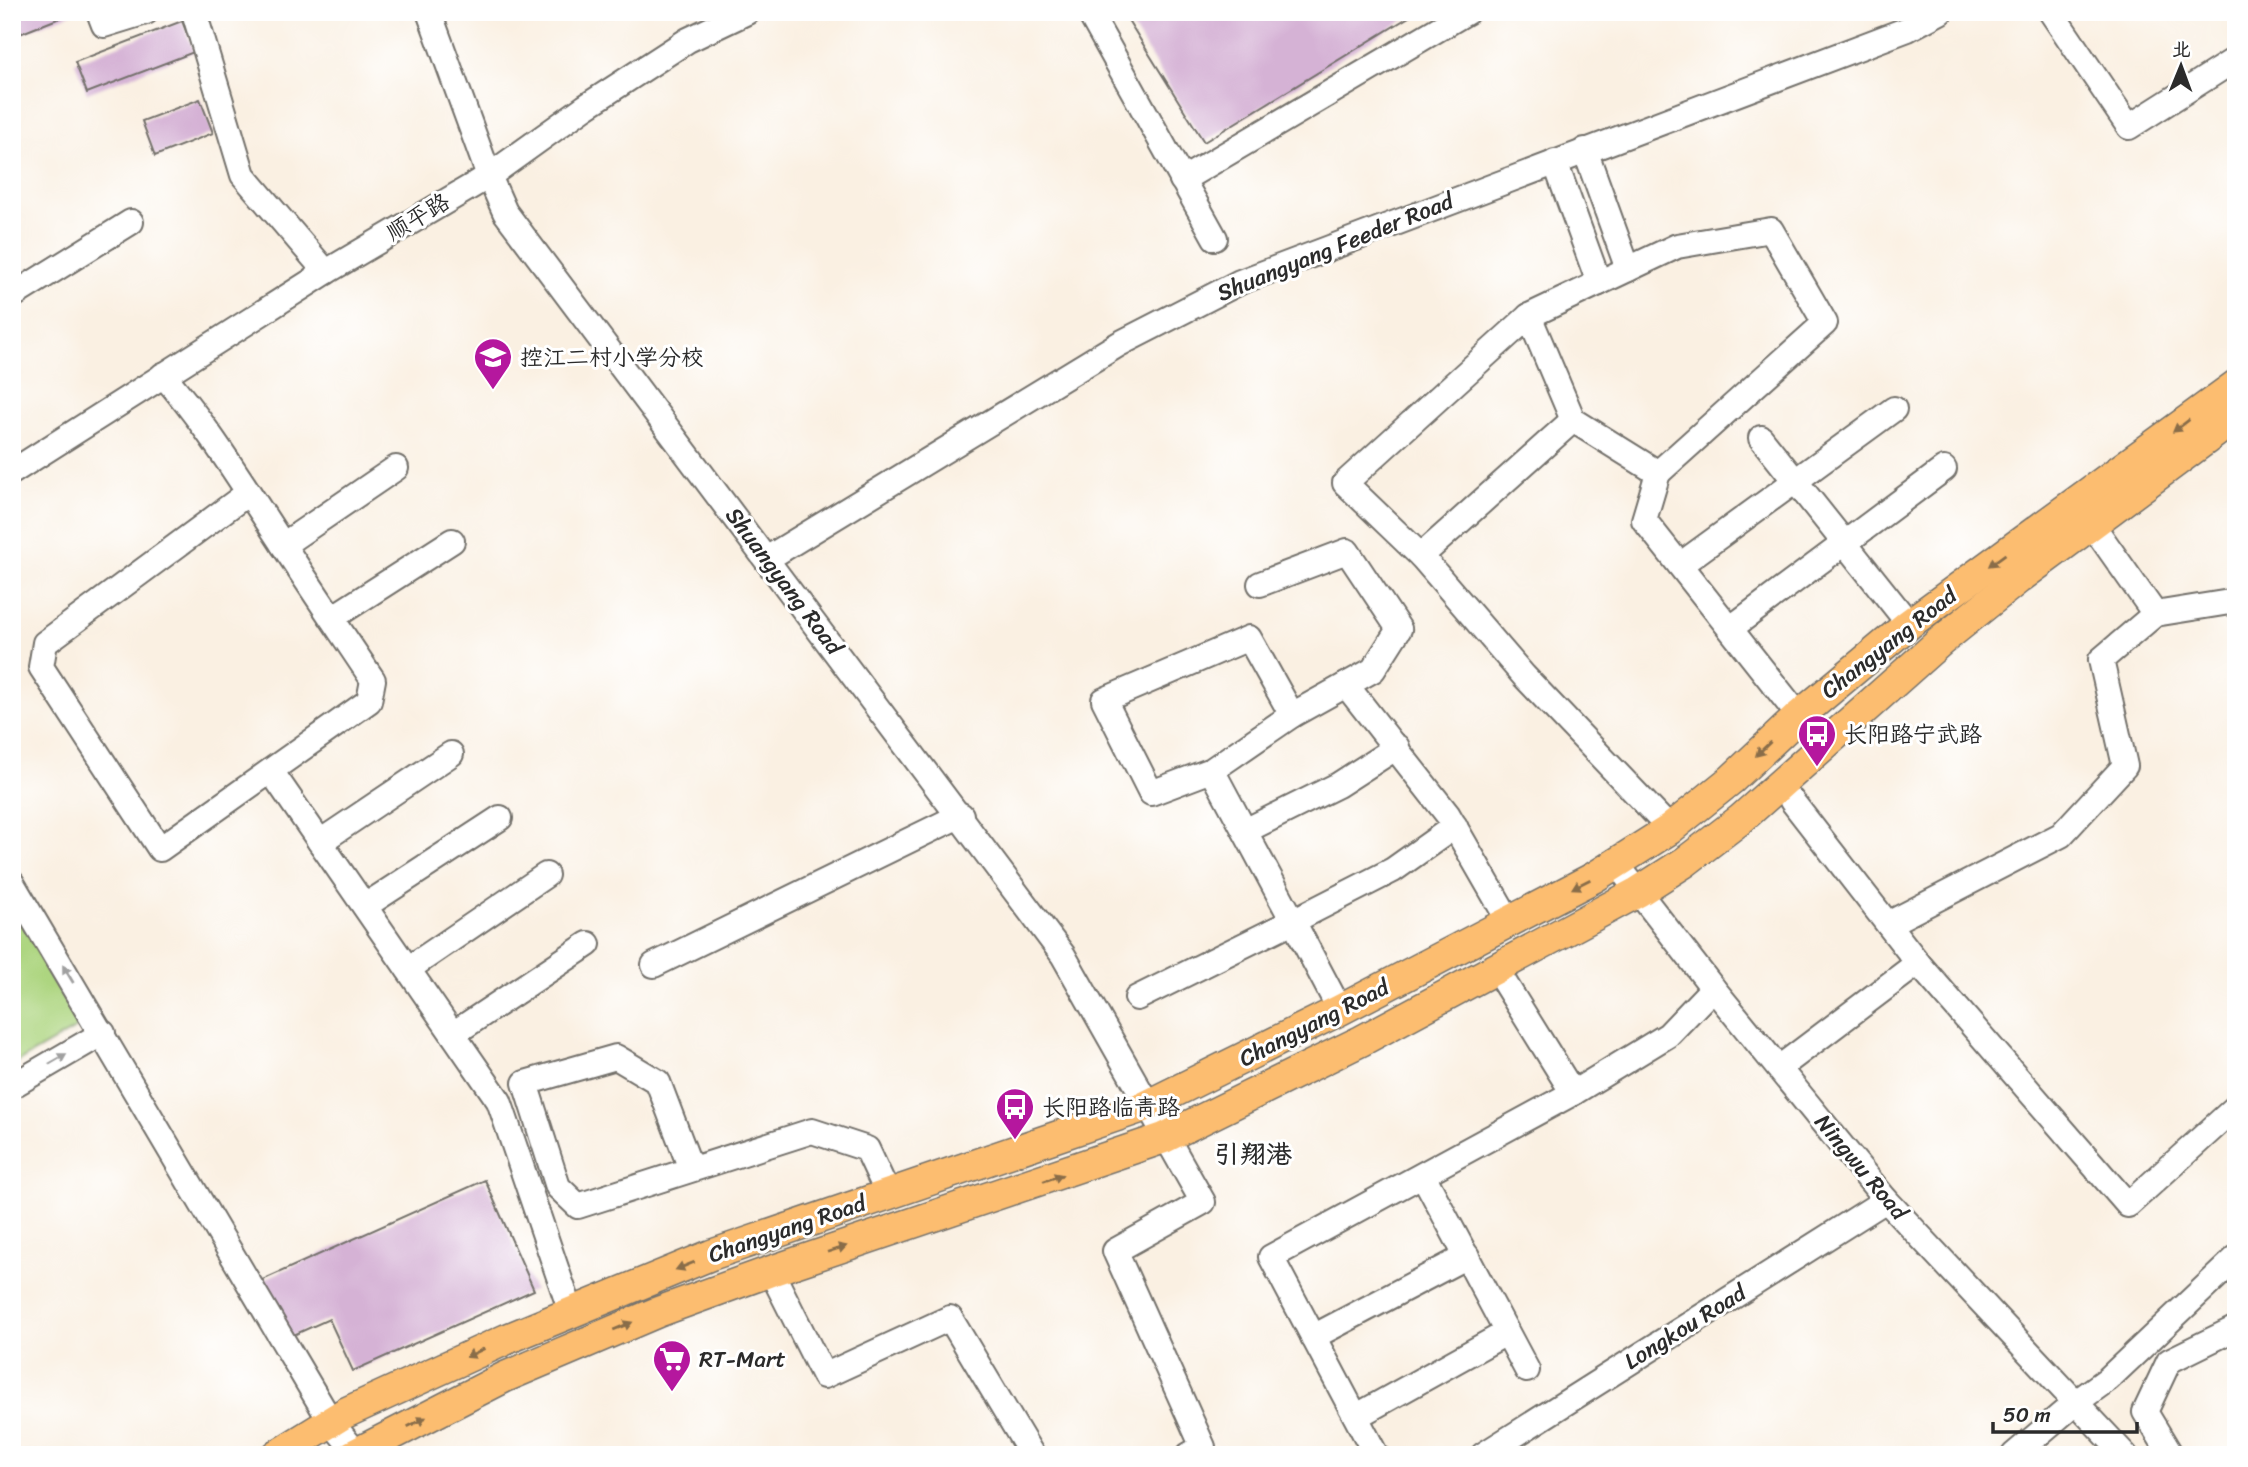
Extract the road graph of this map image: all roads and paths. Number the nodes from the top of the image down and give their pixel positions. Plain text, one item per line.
1 (99, 12) edge
2 (146, 12) edge
3 (194, 12) edge
4 (429, 12) edge
5 (747, 12) edge
6 (1089, 12) edge
7 (1466, 12) edge
8 (1940, 12) edge
9 (2051, 12) edge
10 (2236, 59) edge
11 (1585, 150) junction
12 (1555, 162) junction
13 (489, 176) junction
14 (1182, 180) junction
15 (131, 222) dead end
16 (1215, 238) dead end
17 (1628, 269) junction
18 (326, 272) junction
19 (1600, 283) junction
20 (12, 296) edge
21 (1529, 316) junction
22 (163, 374) junction
23 (2236, 386) edge
24 (1894, 409) dead end
25 (2236, 417) edge
26 (1573, 420) junction
27 (1761, 438) dead end
28 (396, 468) dead end
29 (1944, 469) dead end
30 (12, 472) edge
31 (1658, 473) junction
32 (1795, 481) junction
33 (248, 493) junction
34 (2091, 523) junction
35 (452, 541) dead end
36 (1844, 543) junction
37 (283, 545) junction
38 (1421, 556) junction
39 (768, 558) junction
40 (1680, 565) junction
41 (1260, 584) dead end
42 (2236, 601) edge
43 (2155, 614) junction
44 (332, 618) junction
45 (1909, 624) junction
46 (1731, 628) junction
47 (1346, 685) junction
48 (1292, 715) junction
49 (1799, 716) junction
50 (1397, 747) junction
51 (451, 754) dead end
52 (271, 771) junction
53 (1212, 771) junction
54 (1792, 801) dead end
55 (961, 815) junction
56 (500, 818) dead end
57 (1455, 826) junction
58 (1670, 829) junction
59 (1245, 831) junction
60 (320, 842) junction
61 (1616, 863) junction
62 (547, 874) dead end
63 (12, 883) edge
64 (1638, 892) junction
65 (365, 906) junction
66 (1510, 920) junction
67 (1293, 921) junction
68 (1888, 924) junction
69 (588, 944) dead end
70 (1918, 963) junction
71 (654, 965) dead end
72 (408, 969) junction
73 (1496, 969) junction
74 (1713, 988) junction
75 (1137, 998) dead end
76 (1340, 1010) junction
77 (103, 1032) junction
78 (453, 1034) junction
79 (1779, 1069) junction
80 (12, 1086) edge
81 (1573, 1093) junction
82 (1146, 1106) junction
83 (2236, 1107) edge
84 (1164, 1138) junction
85 (691, 1169) junction
86 (1423, 1175) junction
87 (888, 1194) junction
88 (1886, 1200) junction
89 (1466, 1256) junction
90 (2236, 1258) edge
91 (771, 1271) junction
92 (571, 1312) junction
93 (2236, 1328) edge
94 (1506, 1333) junction
95 (1313, 1337) junction
96 (1527, 1370) dead end
97 (2075, 1403) junction
98 (1357, 1416) junction
99 (331, 1422) junction
100 (356, 1454) edge
101 (277, 1455) edge
102 (1032, 1455) edge
103 (1189, 1455) edge
104 (1376, 1455) edge
105 (1483, 1455) edge
106 (2014, 1455) edge
107 (2125, 1455) edge
108 (2172, 1455) edge

1 - 2 street
3 - 18 street
4 - 13 street, Shuangyang Road
5 - 13 street, 顺平路
6 - 14 street
7 - 14 street
8 - 11 street, Shuangyang Feeder Road
9 - 10 street
11 - 12 street, Shuangyang Feeder Road
11 - 17 street
12 - 19 street
12 - 39 street, Shuangyang Feeder Road
13 - 18 street, 顺平路
13 - 39 street, Shuangyang Road
14 - 16 street
15 - 20 street
17 - 19 street
17 - 31 street
18 - 22 street, 顺平路
19 - 21 street
21 - 26 street
21 - 38 street
22 - 30 street, 顺平路
22 - 33 street
23 -> 45 main road, Changyang Road
24 - 32 street
25 - 34 main road, Changyang Road
26 - 31 street
26 - 38 street
27 - 32 street
28 - 37 street
29 - 36 street
31 - 40 street
32 - 36 street
32 - 40 street
33 - 37 street
33 - 52 street
34 - 43 street
34 - 64 main road, Changyang Road
35 - 44 street
36 - 45 street
36 - 46 street
37 - 44 street
38 - 58 street
39 - 55 street, Shuangyang Road
40 - 46 street
41 - 47 street
42 - 43 street
43 - 68 street
44 - 52 street
45 - 49 main road, Changyang Road
46 - 49 street
47 - 48 street
47 - 50 street
48 - 53 street
48 - 53 street
49 -> 58 main road, Changyang Road
50 - 57 street
50 - 59 street
51 - 60 street
52 - 60 street
53 - 59 street
54 - 68 street
55 - 71 street
55 - 82 street, Shuangyang Road
56 - 65 street
57 - 66 street
57 - 67 street
58 - 61 main road, Changyang Road
59 - 67 street
60 - 65 street
61 - 64 street, Ningwu Road
61 -> 66 main road, Changyang Road
62 - 72 street
77 -> 63 street
64 - 73 main road, Changyang Road
64 - 74 street, Ningwu Road
65 - 72 street
66 - 76 main road, Changyang Road
67 - 75 street
67 - 76 street
68 - 70 street
69 - 78 street
70 - 79 street
70 - 83 street
72 - 78 street
73 - 81 street
73 - 84 main road, Changyang Road
74 - 79 street, Ningwu Road
74 - 81 street
76 - 82 main road, Changyang Road
80 -> 77 street
77 - 99 street
78 - 92 street
79 - 88 street, Ningwu Road
81 - 86 street
82 - 84 street, Shuangyang Road
82 - 87 main road, Changyang Road
91 -> 84 main road, Changyang Road
84 - 103 street, Shuangyang Road
85 - 85 street
85 - 87 street
86 - 89 street
86 - 95 street
87 -> 92 main road, Changyang Road
88 - 97 street, Ningwu Road
88 - 105 street, Longkou Road
89 - 94 street
89 - 95 street
90 - 97 street
100 -> 91 main road, Changyang Road
91 - 102 street
92 -> 99 main road, Changyang Road
93 - 108 street
94 - 96 street
94 - 98 street
95 - 98 street
97 - 106 street
97 - 107 street, Ningwu Road
98 - 104 street
99 - 100 street
99 - 101 main road, Changyang Road

